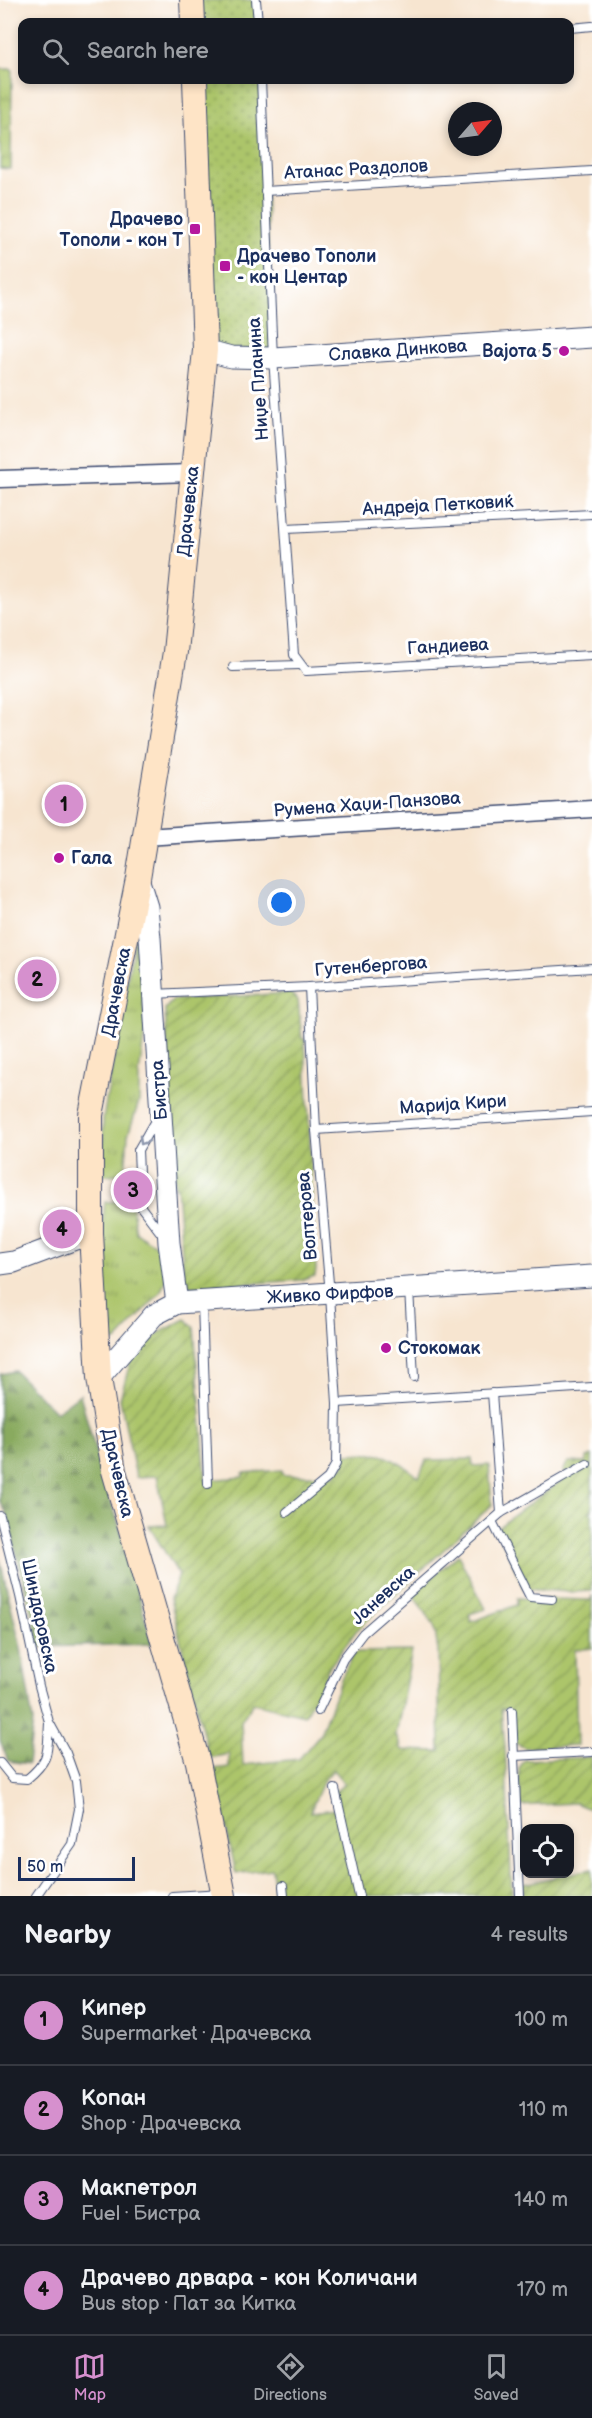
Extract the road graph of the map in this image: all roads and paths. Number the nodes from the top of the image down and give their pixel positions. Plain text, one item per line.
1 (192, 0) edge
2 (256, 0) edge
3 (193, 18) edge
4 (258, 18) edge
5 (592, 26) edge
6 (574, 28) edge
7 (195, 84) edge
8 (261, 84) edge
9 (592, 171) edge
10 (265, 191) junction
11 (201, 234) junction
12 (592, 337) edge
13 (205, 350) junction
14 (231, 357) junction
15 (273, 358) junction
16 (192, 473) junction
17 (0, 479) edge
18 (592, 514) edge
19 (286, 529) junction
20 (592, 655) edge
21 (233, 667) dead end
22 (303, 668) junction
23 (592, 809) edge
24 (145, 837) junction
25 (138, 878) junction
26 (592, 968) edge
27 (309, 987) junction
28 (153, 994) junction
29 (160, 1112) junction
30 (592, 1112) edge
31 (316, 1130) junction
32 (139, 1173) dead end
33 (141, 1201) dead end
34 (91, 1233) junction
35 (169, 1243) junction
36 (0, 1264) edge
37 (592, 1276) edge
38 (409, 1289) junction
39 (330, 1294) junction
40 (202, 1302) junction
41 (177, 1303) junction
42 (414, 1377) dead end
43 (99, 1378) junction
44 (592, 1387) edge
45 (492, 1394) junction
46 (337, 1403) junction
47 (588, 1464) dead end
48 (208, 1484) dead end
49 (287, 1512) dead end
50 (501, 1513) junction
51 (0, 1516) edge
52 (492, 1521) junction
53 (552, 1599) dead end
54 (318, 1711) dead end
55 (512, 1711) dead end
56 (49, 1722) junction
57 (592, 1752) edge
58 (513, 1756) junction
59 (0, 1763) edge
60 (335, 1790) dead end
61 (283, 1886) dead end
62 (224, 1894) edge
63 (36, 1896) edge
64 (172, 1896) edge
65 (284, 1896) edge
66 (359, 1896) edge
67 (520, 1896) edge

1 - 3 main road
2 - 4 lane
5 - 6 lane
7 - 11 main road, Драчевска
8 - 10 lane, Ниџе Планина
9 - 10 lane, Атанас Раздолов
10 - 15 lane, Ниџе Планина
11 - 13 main road, Драчевска
11 - 14 street
12 - 15 street, Славка Динкова
13 - 14 street, Славка Динкова
13 - 16 main road, Драчевска
14 - 15 street, Славка Динкова
15 - 19 lane, Ниџе Планина
16 - 17 street
16 - 24 main road, Драчевска
18 - 19 lane, Андреја Петковиќ
19 - 22 lane, Ниџе Планина
20 - 22 lane, Гандиева
21 - 22 lane, Гандиева
23 - 24 street, Румена Хаџи-Панзова
24 - 25 main road, Драчевска
25 - 28 street, Бистра
25 - 34 main road, Драчевска
26 - 27 lane, Гутенбергова
27 - 28 lane, Гутенбергова
27 - 31 lane, Волтерова
28 - 29 street, Бистра
29 -> 32 lane
29 - 35 street, Бистра
30 - 31 lane, Марија Кири
31 - 39 lane, Волтерова
33 - 35 lane
34 - 36 street
34 - 43 main road, Драчевска
35 - 41 street, Бистра
37 - 38 street, Живко Фирфов
38 - 39 street, Живко Фирфов
38 - 42 lane
39 - 40 street, Живко Фирфов
39 - 46 lane, Волтерова
40 - 41 street, Живко Фирфов
40 - 48 lane
41 - 43 street, Живко Фирфов
43 - 62 main road, Драчевска
44 - 45 lane
45 - 46 lane
45 - 50 lane
46 - 49 lane, Волтерова
47 - 50 lane, Јаневска
50 - 52 lane, Јаневска
51 - 56 lane, Шиндаровска
52 - 53 lane
52 - 54 lane, Јаневска
55 - 58 lane
56 - 59 lane, Шиндаровска
56 - 63 lane, Шиндаровска
57 - 58 lane
58 - 67 lane
60 - 66 lane
61 - 65 lane
62 - 64 lane, Драчевска

